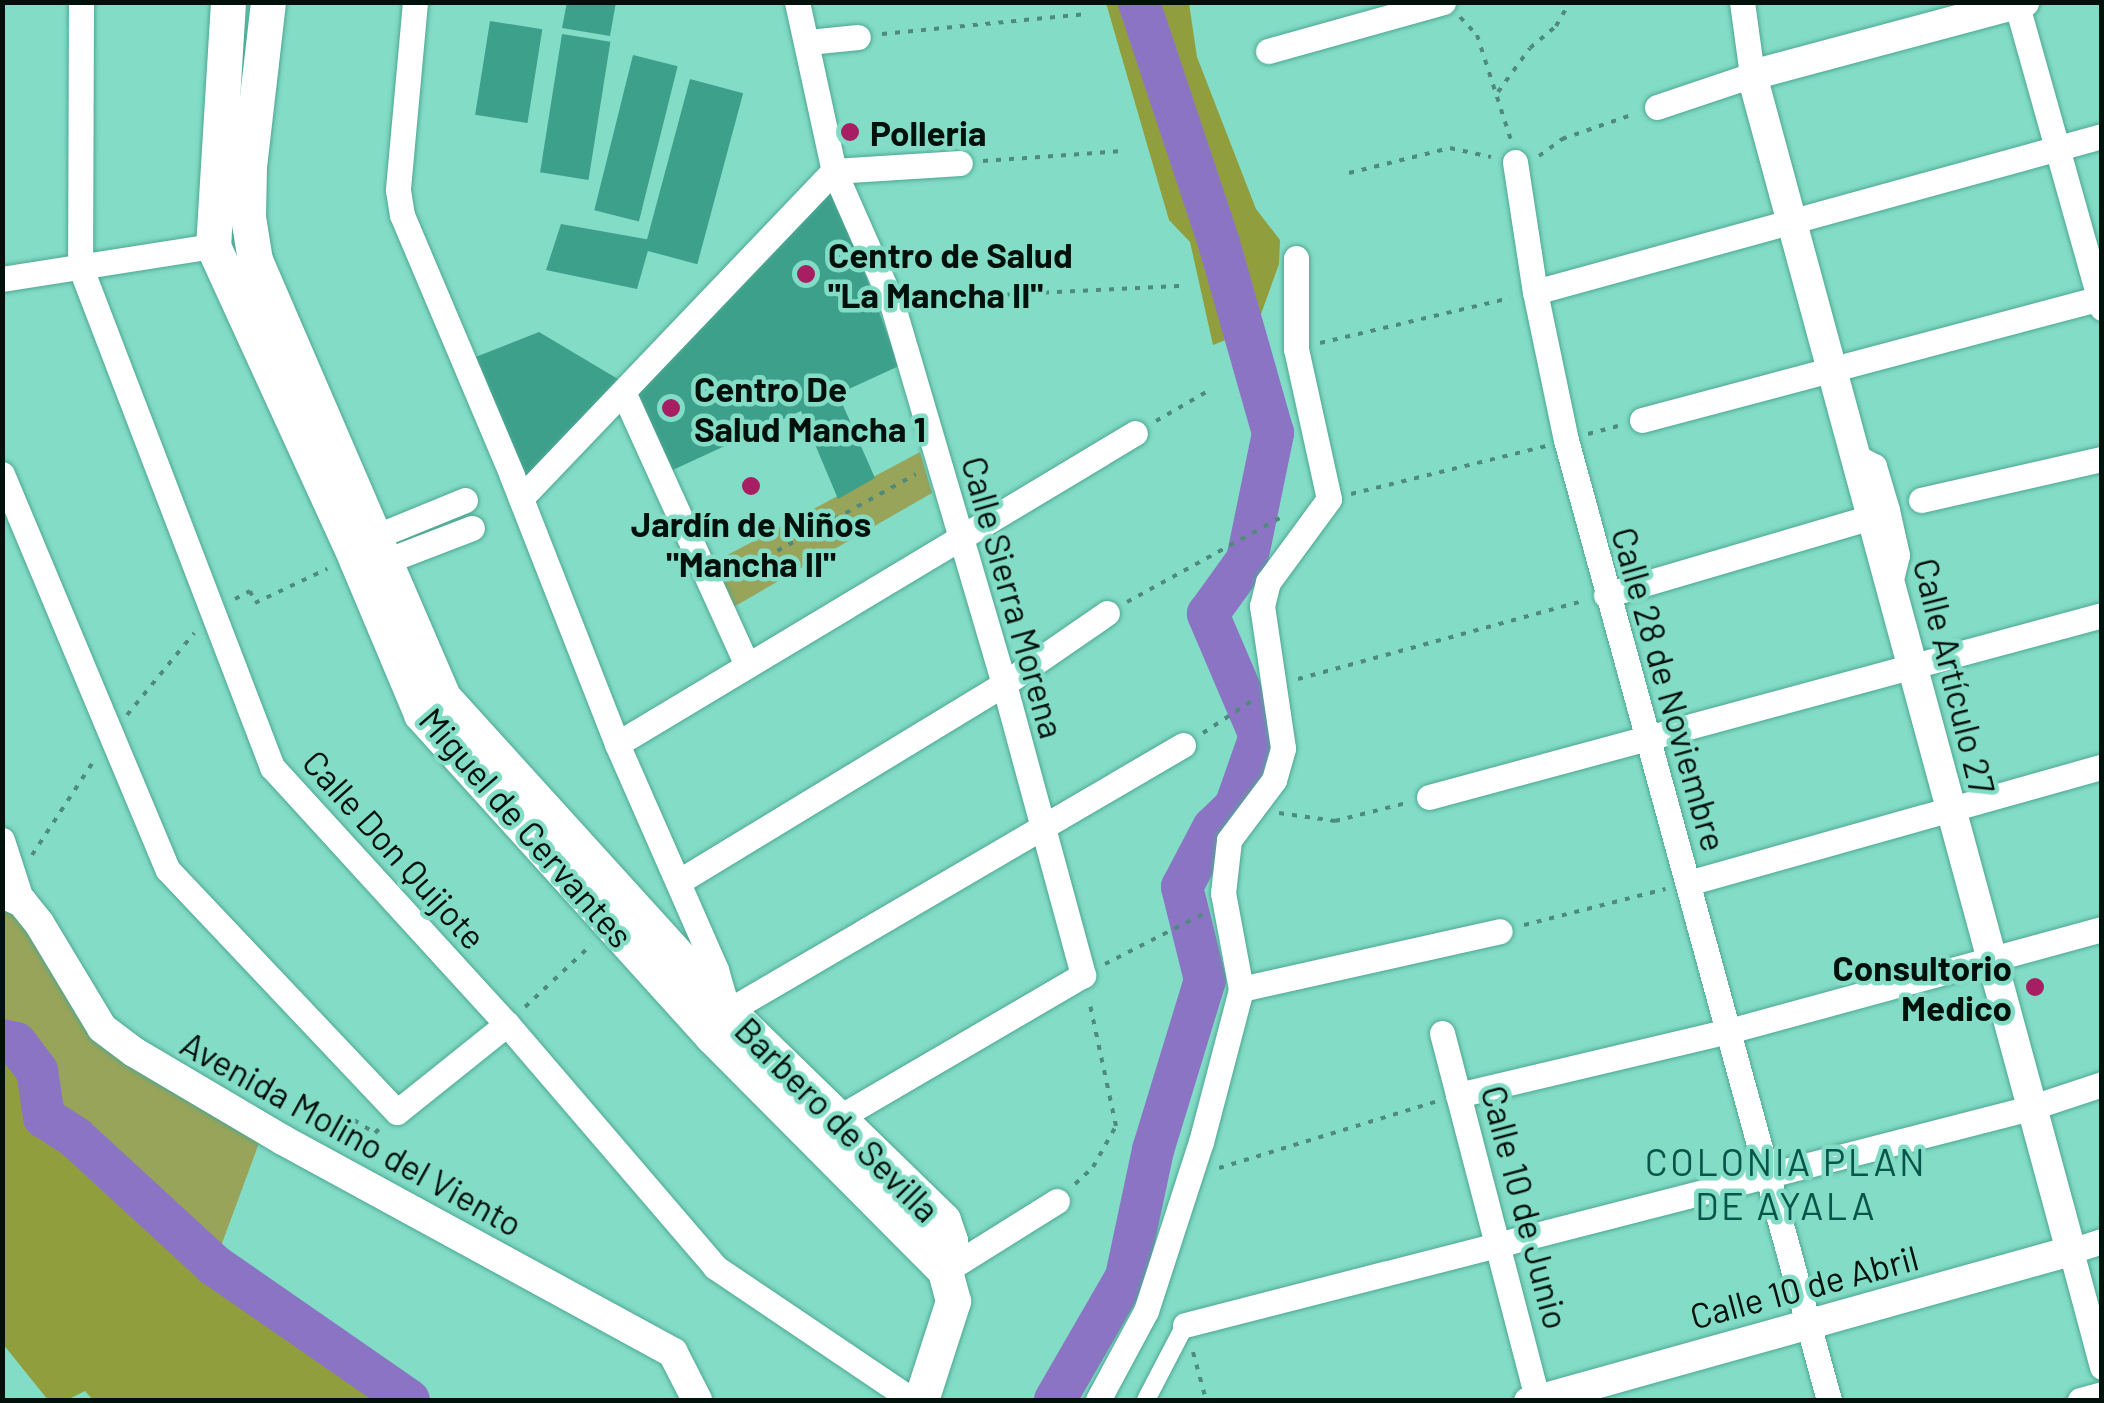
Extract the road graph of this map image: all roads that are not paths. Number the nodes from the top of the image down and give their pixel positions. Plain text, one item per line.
1 (80, 2) edge
2 (228, 2) edge
3 (268, 2) edge
4 (414, 2) edge
5 (796, 2) edge
6 (1742, 2) edge
7 (2019, 3) edge
8 (1450, 8) edge
9 (858, 37) road end
10 (808, 42) junction
11 (1268, 51) dead end
12 (1752, 75) junction
13 (1657, 107) road end
14 (2102, 136) edge
15 (2060, 146) junction
16 (960, 162) road end
17 (1515, 162) road end
18 (834, 171) junction
19 (1793, 224) junction
20 (213, 246) junction
21 (1296, 258) dead end
22 (80, 266) junction
23 (2, 278) edge
24 (1535, 292) junction
25 (2101, 301) edge
26 (1832, 369) junction
27 (624, 394) junction
28 (1642, 420) road end
29 (1136, 433) road end
30 (1858, 458) junction
31 (2102, 459) edge
32 (2, 474) edge
33 (521, 498) junction
34 (465, 500) dead end
35 (1921, 500) dead end
36 (1875, 516) junction
37 (472, 528) dead end
38 (960, 540) junction
39 (381, 548) junction
40 (1891, 580) junction
41 (1598, 597) junction
42 (1107, 613) road end
43 (2102, 615) edge
44 (747, 665) junction
45 (1912, 669) junction
46 (1004, 684) junction
47 (1647, 739) junction
48 (617, 744) junction
49 (1184, 745) road end
50 (2102, 767) edge
51 (1429, 797) road end
52 (1950, 810) junction
53 (1044, 826) junction
54 (2, 840) edge
55 (678, 882) junction
56 (1688, 883) junction
57 (14, 890) edge
58 (2102, 929) edge
59 (1500, 931) road end
60 (1991, 960) junction
61 (1242, 989) junction
62 (728, 1011) junction
63 (508, 1024) junction
64 (1729, 1031) junction
65 (1442, 1033) dead end
66 (2102, 1084) edge
67 (1458, 1095) junction
68 (2030, 1108) junction
69 (825, 1126) junction
70 (1767, 1175) junction
71 (1057, 1201) road end
72 (2102, 1241) edge
73 (1499, 1244) junction
74 (2071, 1251) junction
75 (945, 1271) junction
76 (1185, 1325) joint
77 (1806, 1325) junction
78 (2102, 1367) edge
79 (2102, 1394) edge
80 (697, 1400) edge
81 (912, 1400) edge
82 (920, 1400) edge
83 (1098, 1400) edge
84 (1146, 1400) edge
85 (1534, 1400) edge
86 (1829, 1400) edge
87 (2080, 1400) edge

1 - 22 street, Calle Don Quijote
2 - 20 main road, Miguel de Cervantes
3 - 39 main road, Barbero de Sevilla
4 - 33 street
5 - 10 street, Calle Sierra Morena
6 - 12 street, Calle Artículo 27
7 - 12 street
7 - 15 street
8 - 11 street
9 - 10 street
10 - 18 street, Calle Sierra Morena
12 - 13 street
12 - 19 street, Calle Artículo 27
14 - 15 street
15 - 19 street
15 - 25 street
16 - 18 street
17 - 24 street, Calle 28 de Noviembre
18 - 27 street
18 - 38 street, Calle Sierra Morena
19 - 24 street
19 - 26 street, Calle Artículo 27
20 - 22 street
20 - 69 main road, Miguel de Cervantes
21 - 61 street
22 - 23 street
22 - 63 street, Calle Don Quijote
24 - 41 street, Calle 28 de Noviembre
25 - 26 street
26 - 28 street
26 - 30 street, Calle Artículo 27
27 - 33 street
27 - 44 street
29 - 38 street
30 - 36 street, Calle Artículo 27
30 - 40 street
31 - 35 street
32 - 63 street
33 - 48 street
34 - 39 street
36 - 40 street, Calle Artículo 27
36 - 41 street
37 - 39 street
38 - 44 street
38 - 46 street, Calle Sierra Morena
39 - 62 main road, Barbero de Sevilla
40 - 45 street, Calle Artículo 27
41 - 47 street, Calle 28 de Noviembre
42 - 46 street
43 - 45 street
44 - 48 street
45 - 47 street
45 - 52 street, Calle Artículo 27
46 - 53 street, Calle Sierra Morena
46 - 55 street
47 - 51 street
47 - 56 street, Calle 28 de Noviembre
48 - 55 street
49 - 53 street
50 - 52 street
52 - 56 street
52 - 60 street, Calle Artículo 27
53 - 62 street
53 - 69 street, Calle Sierra Morena
54 - 57 street
55 - 62 street
56 - 64 street, Calle 28 de Noviembre
57 - 80 street, Avenida Molino del Viento
58 - 60 street
59 - 61 street
60 - 64 street
60 - 68 street, Calle Artículo 27
61 - 83 street
62 - 69 main road, Barbero de Sevilla
63 - 81 street, Calle Don Quijote
64 - 67 street
64 - 70 street, Calle 28 de Noviembre
65 - 67 street, Calle 10 de Junio
66 - 68 street
67 - 73 street, Calle 10 de Junio
68 - 70 street
68 - 74 street, Calle Artículo 27
69 - 75 main road, Barbero de Sevilla
70 - 73 street
70 - 77 street, Calle 28 de Noviembre
71 - 75 street
72 - 74 street, Calle 10 de Abril
73 - 76 street
73 - 85 street, Calle 10 de Junio
74 - 77 street, Calle 10 de Abril
74 - 78 street, Calle Artículo 27
75 - 82 main road, Barbero de Sevilla
76 - 84 street
77 - 85 street, Calle 10 de Abril
77 - 86 street, Calle 28 de Noviembre
79 - 87 street

